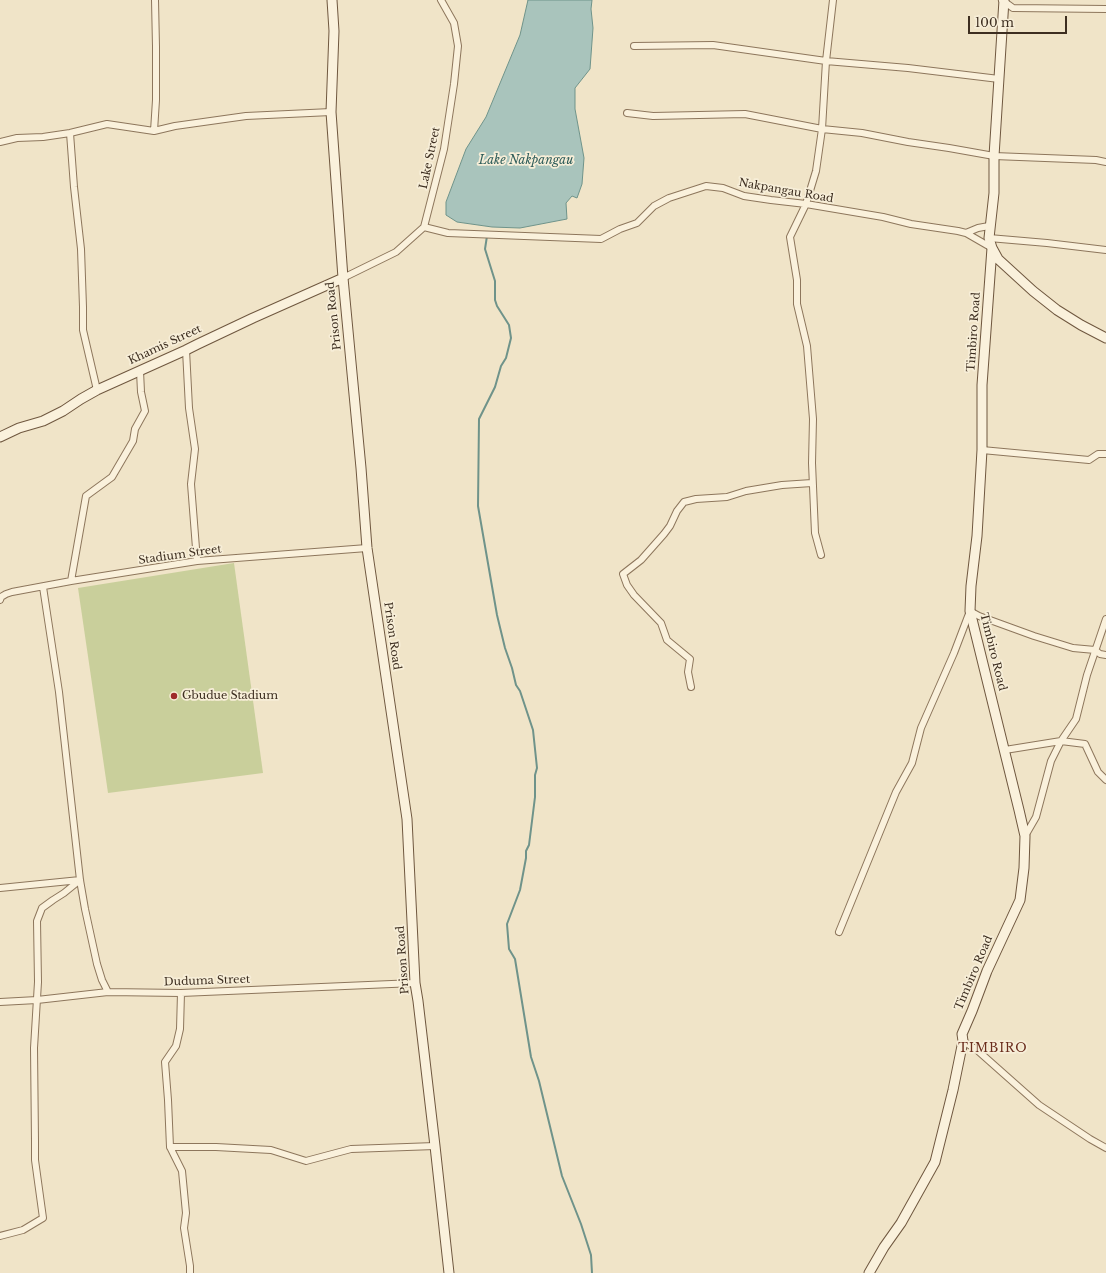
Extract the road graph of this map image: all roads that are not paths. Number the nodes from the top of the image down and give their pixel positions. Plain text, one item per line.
1 (155, 0) edge
2 (332, 0) edge
3 (440, 0) edge
4 (833, 0) edge
5 (1003, 0) edge
6 (1106, 9) edge
7 (634, 46) dead end
8 (826, 60) junction
9 (999, 79) junction
10 (331, 112) junction
11 (627, 113) dead end
12 (822, 130) junction
13 (154, 131) junction
14 (70, 133) junction
15 (0, 142) edge
16 (994, 156) junction
17 (1106, 162) edge
18 (806, 204) junction
19 (989, 226) junction
20 (424, 227) junction
21 (966, 233) junction
22 (988, 238) junction
23 (992, 248) junction
24 (1106, 250) edge
25 (343, 278) junction
26 (1106, 338) edge
27 (186, 350) junction
28 (140, 371) junction
29 (97, 390) junction
30 (0, 437) edge
31 (982, 450) junction
32 (1106, 454) edge
33 (812, 483) junction
34 (367, 548) junction
35 (821, 555) dead end
36 (197, 561) junction
37 (71, 581) junction
38 (43, 587) junction
39 (0, 600) edge
40 (970, 611) junction
41 (1106, 619) edge
42 (1095, 650) junction
43 (1106, 655) edge
44 (691, 687) dead end
45 (1061, 742) junction
46 (1005, 750) junction
47 (1106, 780) edge
48 (1024, 836) junction
49 (80, 880) junction
50 (0, 888) edge
51 (839, 932) dead end
52 (415, 983) junction
53 (108, 992) junction
54 (181, 992) junction
55 (37, 1000) junction
56 (0, 1002) edge
57 (963, 1041) junction
58 (435, 1146) junction
59 (170, 1147) junction
60 (1106, 1148) edge
61 (0, 1236) edge
62 (190, 1273) edge
63 (449, 1273) edge
64 (869, 1273) edge

1 - 13 street
2 - 10 street, Prison Road
3 - 20 street, Lake Street
4 - 8 street
5 - 6 street
5 - 9 street, Timbiro Road
7 - 8 street
8 - 9 street
8 - 12 street
9 - 16 street, Timbiro Road
10 - 13 street
10 - 25 street, Prison Road
11 - 12 street
12 - 16 street
12 - 18 street
13 - 14 street
14 - 15 street
14 - 29 street
16 - 17 street
16 - 19 street, Timbiro Road
18 - 20 street, Nakpangau Road
18 - 21 street, Nakpangau Road
18 - 33 street
19 - 21 street, Nakpangau Road
19 - 22 street, Timbiro Road
20 - 25 street
21 - 23 street, Nakpangau Road
22 - 23 street, Timbiro Road
22 - 24 street
23 - 26 street
23 - 31 street, Timbiro Road
25 - 27 street, Khamis Street
25 - 34 street, Prison Road
27 - 28 street, Khamis Street
27 - 36 street
28 - 29 street, Khamis Street
28 - 37 street
29 - 30 street, Khamis Street
31 - 32 street
31 - 40 street, Timbiro Road
33 - 35 street
33 - 44 street
34 - 36 street, Stadium Street
34 - 52 street, Prison Road
36 - 37 street, Stadium Street
37 - 38 street, Stadium Street
38 - 39 street, Stadium Street
38 - 49 street
40 - 42 street
40 - 46 street, Timbiro Road
40 - 51 street
41 - 42 street
42 - 43 street
42 - 45 street
45 - 46 street
45 - 47 street
45 - 48 street
46 - 48 street, Timbiro Road
48 - 57 street, Timbiro Road
49 - 50 street
49 - 53 street
49 - 55 street
52 - 54 street, Duduma Street
52 - 58 street, Prison Road
53 - 54 street, Duduma Street
53 - 55 street, Duduma Street
54 - 59 street
55 - 56 street, Duduma Street
55 - 61 street
57 - 60 street
57 - 64 street, Timbiro Road
58 - 59 street
58 - 63 street, Prison Road
59 - 62 street

